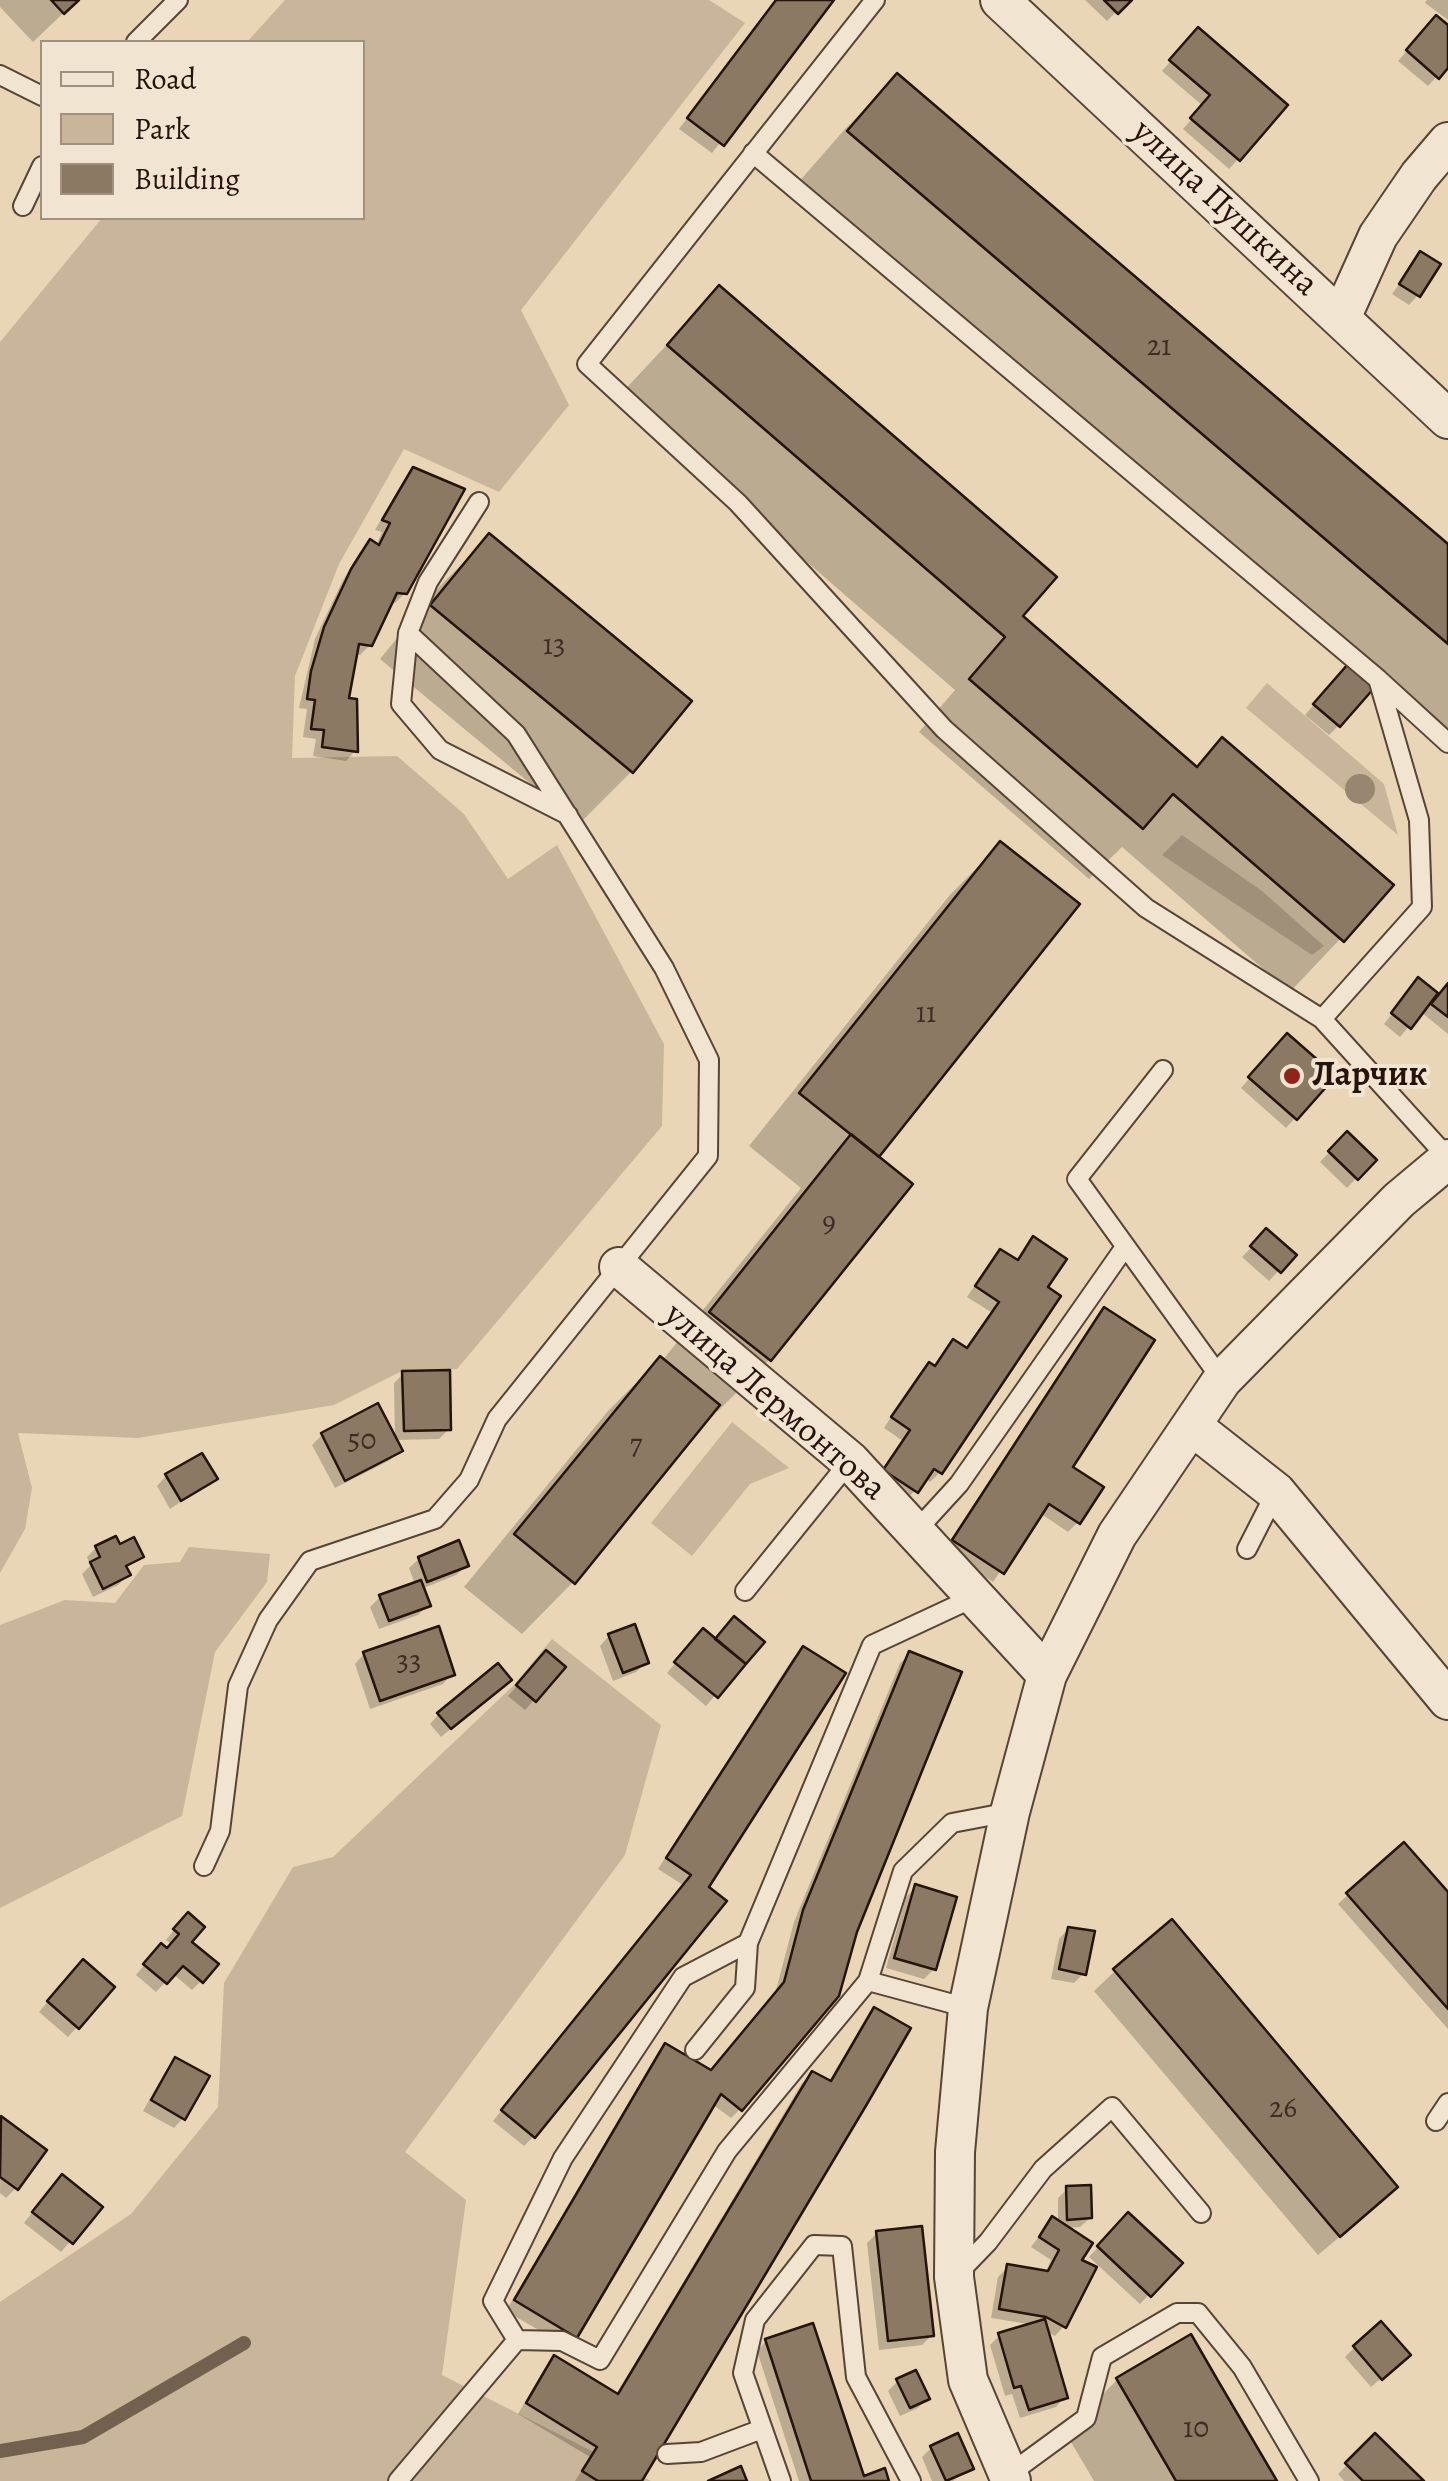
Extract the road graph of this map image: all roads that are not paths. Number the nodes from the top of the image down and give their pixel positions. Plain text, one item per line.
1 (178, 0) edge
2 (876, 0) edge
3 (1000, 0) edge
4 (138, 40) edge
5 (0, 75) edge
6 (40, 95) edge
7 (1448, 142) edge
8 (753, 153) junction
9 (40, 170) edge
10 (24, 206) dead end
11 (1341, 318) junction
12 (1448, 419) edge
13 (479, 502) dead end
14 (408, 633) junction
15 (1378, 679) junction
16 (1448, 742) edge
17 (568, 816) junction
18 (1322, 1019) junction
19 (1163, 1070) dead end
20 (1448, 1158) edge
21 (1126, 1247) junction
22 (619, 1267) junction
23 (1222, 1380) junction
24 (1192, 1426) junction
25 (850, 1460) junction
26 (1276, 1492) junction
27 (916, 1532) junction
28 (1247, 1549) dead end
29 (745, 1591) dead end
30 (976, 1597) junction
31 (1048, 1675) junction
32 (1448, 1700) edge
33 (1010, 1812) junction
34 (204, 1866) dead end
35 (748, 1943) junction
36 (868, 1981) junction
37 (968, 2008) junction
38 (695, 2050) dead end
39 (1448, 2103) edge
40 (1436, 2120) dead end
41 (1201, 2213) dead end
42 (954, 2277) junction
43 (517, 2340) junction
44 (762, 2429) junction
45 (667, 2454) dead end
46 (1006, 2479) edge
47 (398, 2481) edge
48 (781, 2481) edge
49 (912, 2481) edge
50 (1309, 2481) edge

1 - 4 lane
2 - 8 lane
3 - 11 street, улица Пушкина
5 - 6 lane
7 - 11 street
8 - 15 lane
8 - 18 lane
9 - 10 lane
11 - 12 street, улица Пушкина
13 - 14 lane
14 - 17 lane
14 - 17 lane
15 - 16 lane
15 - 18 lane
17 - 22 lane
18 - 20 lane
19 - 21 lane
20 - 23 street
21 - 23 lane
21 - 27 lane
22 - 25 street, улица Лермонтова
22 - 34 lane
23 - 24 street
24 - 26 street
24 - 31 street
25 - 27 street, улица Лермонтова
25 - 29 lane
26 - 28 lane
26 - 32 street
27 - 30 street, улица Лермонтова
30 - 31 street, улица Лермонтова
30 - 35 lane
31 - 33 street
33 - 36 lane
33 - 37 street
35 - 38 lane
35 - 43 lane
36 - 37 lane
36 - 43 lane
37 - 42 street
39 - 40 lane
41 - 42 lane
42 - 46 street
43 - 47 lane
44 - 45 lane
44 - 48 lane
44 - 49 lane
46 - 50 lane

